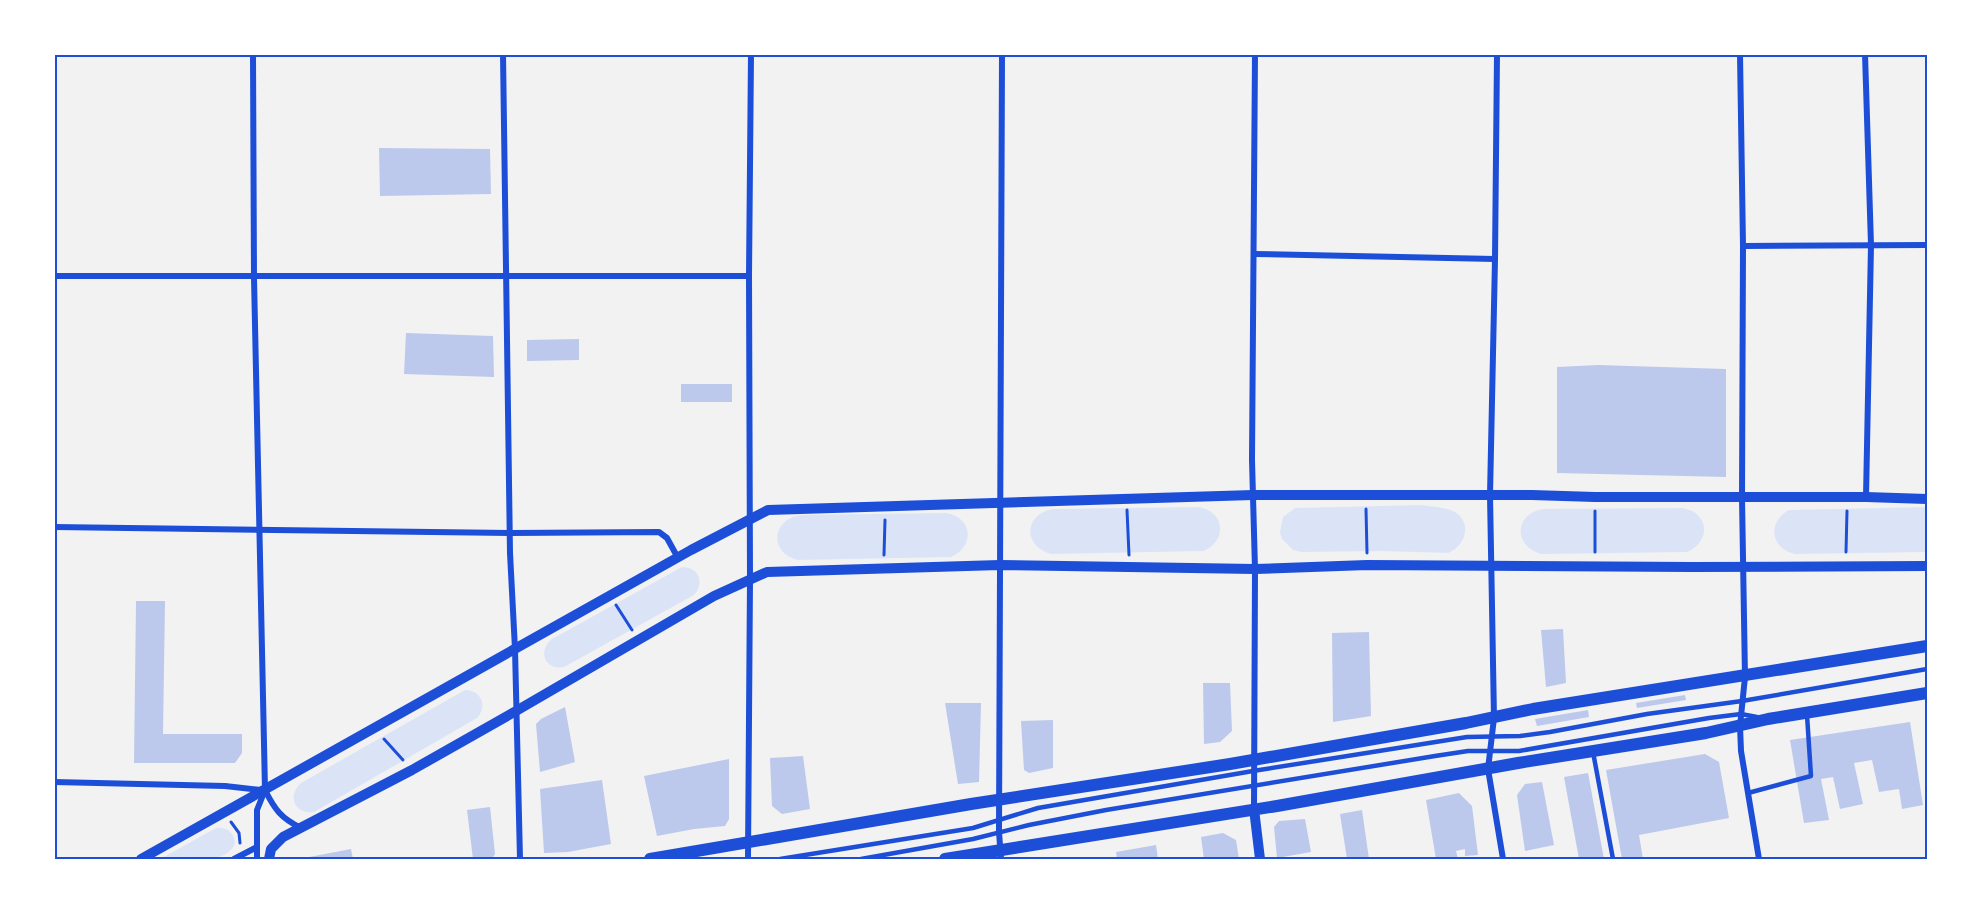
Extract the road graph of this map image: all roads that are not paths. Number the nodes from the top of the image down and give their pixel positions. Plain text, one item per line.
1 (253, 54) edge
2 (503, 54) edge
3 (751, 54) edge
4 (1002, 54) edge
5 (1255, 54) edge
6 (1497, 54) edge
7 (1740, 54) edge
8 (1865, 54) edge
9 (1871, 245) junction
10 (1927, 245) edge
11 (1743, 246) junction
12 (1254, 254) junction
13 (1496, 258) junction
14 (54, 276) edge
15 (749, 276) junction
16 (507, 277) junction
17 (254, 278) junction
18 (1253, 495) junction
19 (1490, 495) junction
20 (1866, 497) junction
21 (1742, 498) junction
22 (1927, 499) edge
23 (1002, 503) junction
24 (749, 520) junction
25 (54, 526) edge
26 (260, 529) junction
27 (511, 533) junction
28 (678, 558) junction
29 (1000, 565) junction
30 (1491, 566) junction
31 (1743, 566) junction
32 (1927, 566) edge
33 (1255, 569) junction
34 (750, 579) junction
35 (1927, 646) edge
36 (515, 649) junction
37 (1927, 669) edge
38 (1745, 677) junction
39 (1927, 693) edge
40 (1742, 702) junction
41 (516, 711) junction
42 (1806, 713) junction
43 (1494, 718) junction
44 (1740, 720) junction
45 (1491, 736) junction
46 (1490, 751) junction
47 (1593, 752) junction
48 (1253, 765) junction
49 (1488, 769) junction
50 (54, 782) edge
51 (1253, 785) junction
52 (265, 790) junction
53 (1748, 793) junction
54 (1000, 800) junction
55 (1254, 809) junction
56 (999, 819) junction
57 (301, 828) junction
58 (999, 832) junction
59 (750, 842) junction
60 (257, 847) junction
61 (1000, 855) edge
62 (141, 859) edge
63 (234, 859) edge
64 (257, 859) edge
65 (269, 859) edge
66 (520, 859) edge
67 (650, 859) edge
68 (748, 859) edge
69 (780, 859) edge
70 (861, 859) edge
71 (945, 859) edge
72 (1260, 859) edge
73 (1503, 859) edge
74 (1613, 859) edge
75 (1759, 859) edge

1 - 17 street
2 - 16 street
3 - 15 street
4 - 23 street
5 - 12 street
6 - 13 street
7 - 11 street
8 - 9 street
9 - 10 street
9 - 11 street
9 - 20 street
11 - 21 street
12 - 13 street
12 - 18 street
13 - 19 street
14 - 17 street
15 - 16 street
15 - 24 street
16 - 17 street
16 - 27 street
17 - 26 street
18 - 19 street
18 - 23 street
18 - 33 street
19 - 21 street
19 - 30 street
20 - 21 street
20 - 22 street
21 - 31 street
23 - 24 street
23 - 29 street
24 - 28 street
24 - 34 street
25 - 26 street
26 - 27 street
26 - 52 street
27 - 28 street
27 - 36 street
28 - 36 street
29 - 33 street
29 - 34 street
29 - 54 street
30 - 31 street
30 - 33 street
30 - 43 street
31 - 32 street
31 - 38 street
33 - 48 street
34 - 41 street
34 - 59 street
35 - 38 main road
36 - 41 street
36 - 52 street
37 - 40 lane
38 - 40 street
38 - 43 main road
39 - 42 main road
40 - 44 street
40 - 45 lane
41 - 57 street
41 - 66 street
42 - 44 main road
42 - 53 lane
43 - 45 street
43 - 48 main road
44 - 46 lane
44 - 47 main road
44 - 53 street
45 - 46 street
45 - 48 lane
46 - 49 street
46 - 51 lane
47 - 49 main road
47 - 74 lane
48 - 51 street
48 - 54 main road
48 - 56 lane
49 - 55 main road
49 - 73 street
50 - 52 street
51 - 55 street
51 - 58 lane
52 - 57 street
52 - 60 street
52 - 62 street
53 - 75 street
54 - 56 street
54 - 59 main road
55 - 61 main road
55 - 72 street
56 - 58 street
56 - 69 lane
57 - 65 street
58 - 61 street
58 - 70 lane
59 - 67 main road
59 - 68 street
60 - 63 street
60 - 64 street
61 - 71 main road

